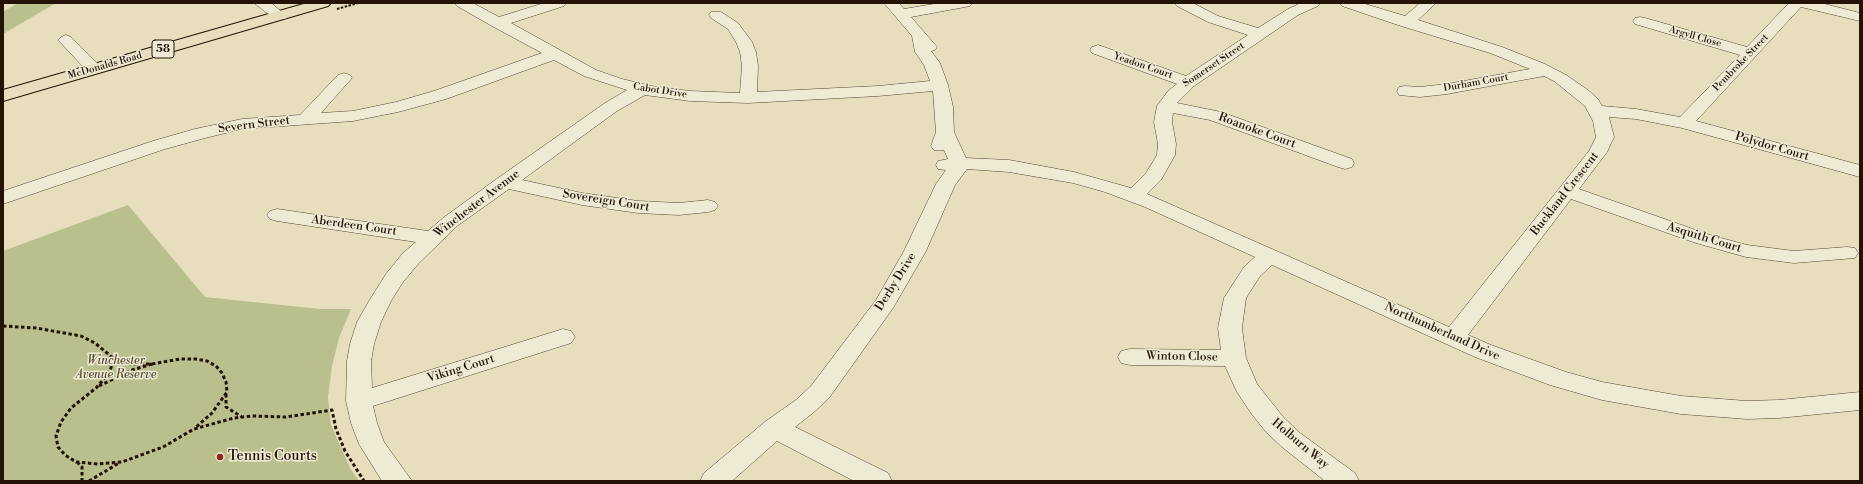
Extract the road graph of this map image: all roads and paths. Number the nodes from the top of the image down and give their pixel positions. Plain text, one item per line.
1 (261, 3) edge
2 (306, 3) edge
3 (323, 3) edge
4 (462, 3) edge
5 (559, 3) edge
6 (891, 3) edge
7 (965, 3) edge
8 (1182, 3) edge
9 (1313, 3) edge
10 (1347, 3) edge
11 (1429, 3) edge
12 (1798, 3) edge
13 (1803, 3) edge
14 (277, 14) junction
15 (902, 14) junction
16 (716, 15) dead end
17 (1860, 17) edge
18 (1640, 21) dead end
19 (497, 22) junction
20 (1406, 23) junction
21 (1260, 34) junction
22 (66, 40) dead end
23 (1098, 50) dead end
24 (553, 53) junction
25 (1751, 53) junction
26 (92, 68) junction
27 (1547, 71) junction
28 (344, 78) dead end
29 (1188, 82) junction
30 (941, 87) junction
31 (638, 88) junction
32 (3, 91) edge
33 (1405, 91) dead end
34 (3, 96) edge
35 (748, 98) junction
36 (1166, 106) junction
37 (1597, 110) junction
38 (304, 120) junction
39 (1684, 123) junction
40 (1345, 163) dead end
41 (954, 165) junction
42 (1860, 171) edge
43 (506, 182) junction
44 (1567, 191) junction
45 (1135, 196) junction
46 (3, 198) edge
47 (708, 206) dead end
48 (277, 215) dead end
49 (432, 238) junction
50 (1847, 253) dead end
51 (1269, 256) junction
52 (3, 326) edge
53 (563, 337) dead end
54 (1453, 338) junction
55 (1130, 357) dead end
56 (113, 358) junction
57 (1234, 358) junction
58 (152, 364) junction
59 (96, 388) junction
60 (227, 392) junction
61 (359, 401) junction
62 (1860, 401) edge
63 (242, 417) junction
64 (776, 428) junction
65 (194, 429) junction
66 (76, 462) junction
67 (122, 462) junction
68 (82, 481) edge
69 (89, 481) edge
70 (364, 481) edge
71 (398, 481) edge
72 (714, 481) edge
73 (878, 481) edge
74 (1345, 481) edge

1 - 14 street
2 - 14 main road, McDonalds Road / 58
3 - 14 main road, McDonalds Road / 58
4 - 19 street, Cabot Drive
5 - 19 street
6 - 15 street
7 - 15 street
8 - 21 street
9 - 21 street, Somerset Street
10 - 20 street, Buckland Crescent
11 - 20 street
12 - 25 street, Pembroke Street
13 - 17 street
14 - 26 main road, McDonalds Road / 58
15 - 30 street
16 - 35 street
18 - 25 street, Argyll Close
19 - 24 street, Cabot Drive
20 - 27 street, Buckland Crescent
21 - 29 street, Somerset Street
22 - 26 street
23 - 29 street, Yeadon Court
24 - 31 street, Cabot Drive
24 - 38 street, Severn Street
25 - 39 street, Pembroke Street
26 - 32 main road, McDonalds Road / 58
26 - 34 main road, McDonalds Road / 58
27 - 33 street, Durham Court
27 - 37 street, Buckland Crescent
28 - 38 street
29 - 36 street, Somerset Street
30 - 35 street, Cabot Drive
30 - 41 street
31 - 35 street, Cabot Drive
31 - 43 street, Winchester Avenue
36 - 40 street, Roanoke Court
36 - 45 street
37 - 39 street, Polydor Court
37 - 44 street, Buckland Crescent
38 - 46 street, Severn Street
39 - 42 street, Polydor Court
41 - 45 street, Northumberland Drive
41 - 64 street, Derby Drive
43 - 47 street, Sovereign Court
43 - 49 street, Winchester Avenue
44 - 50 street, Asquith Court
44 - 54 street, Buckland Crescent
45 - 51 street, Northumberland Drive
48 - 49 street, Aberdeen Court
49 - 61 street, Winchester Avenue
51 - 54 street, Northumberland Drive
51 - 57 street, Holburn Way
52 - 56 path
53 - 61 street, Viking Court
54 - 62 street, Northumberland Drive
55 - 57 street, Winton Close
56 - 58 path
56 - 59 path
57 - 74 street, Holburn Way
58 - 59 path
58 - 60 path
59 - 66 path
60 - 63 path
60 - 65 path
61 - 71 street, Winchester Avenue
63 - 65 path
63 - 70 path
64 - 72 street, Derby Drive
64 - 73 street
65 - 67 path
66 - 67 path
66 - 68 path
67 - 69 path

